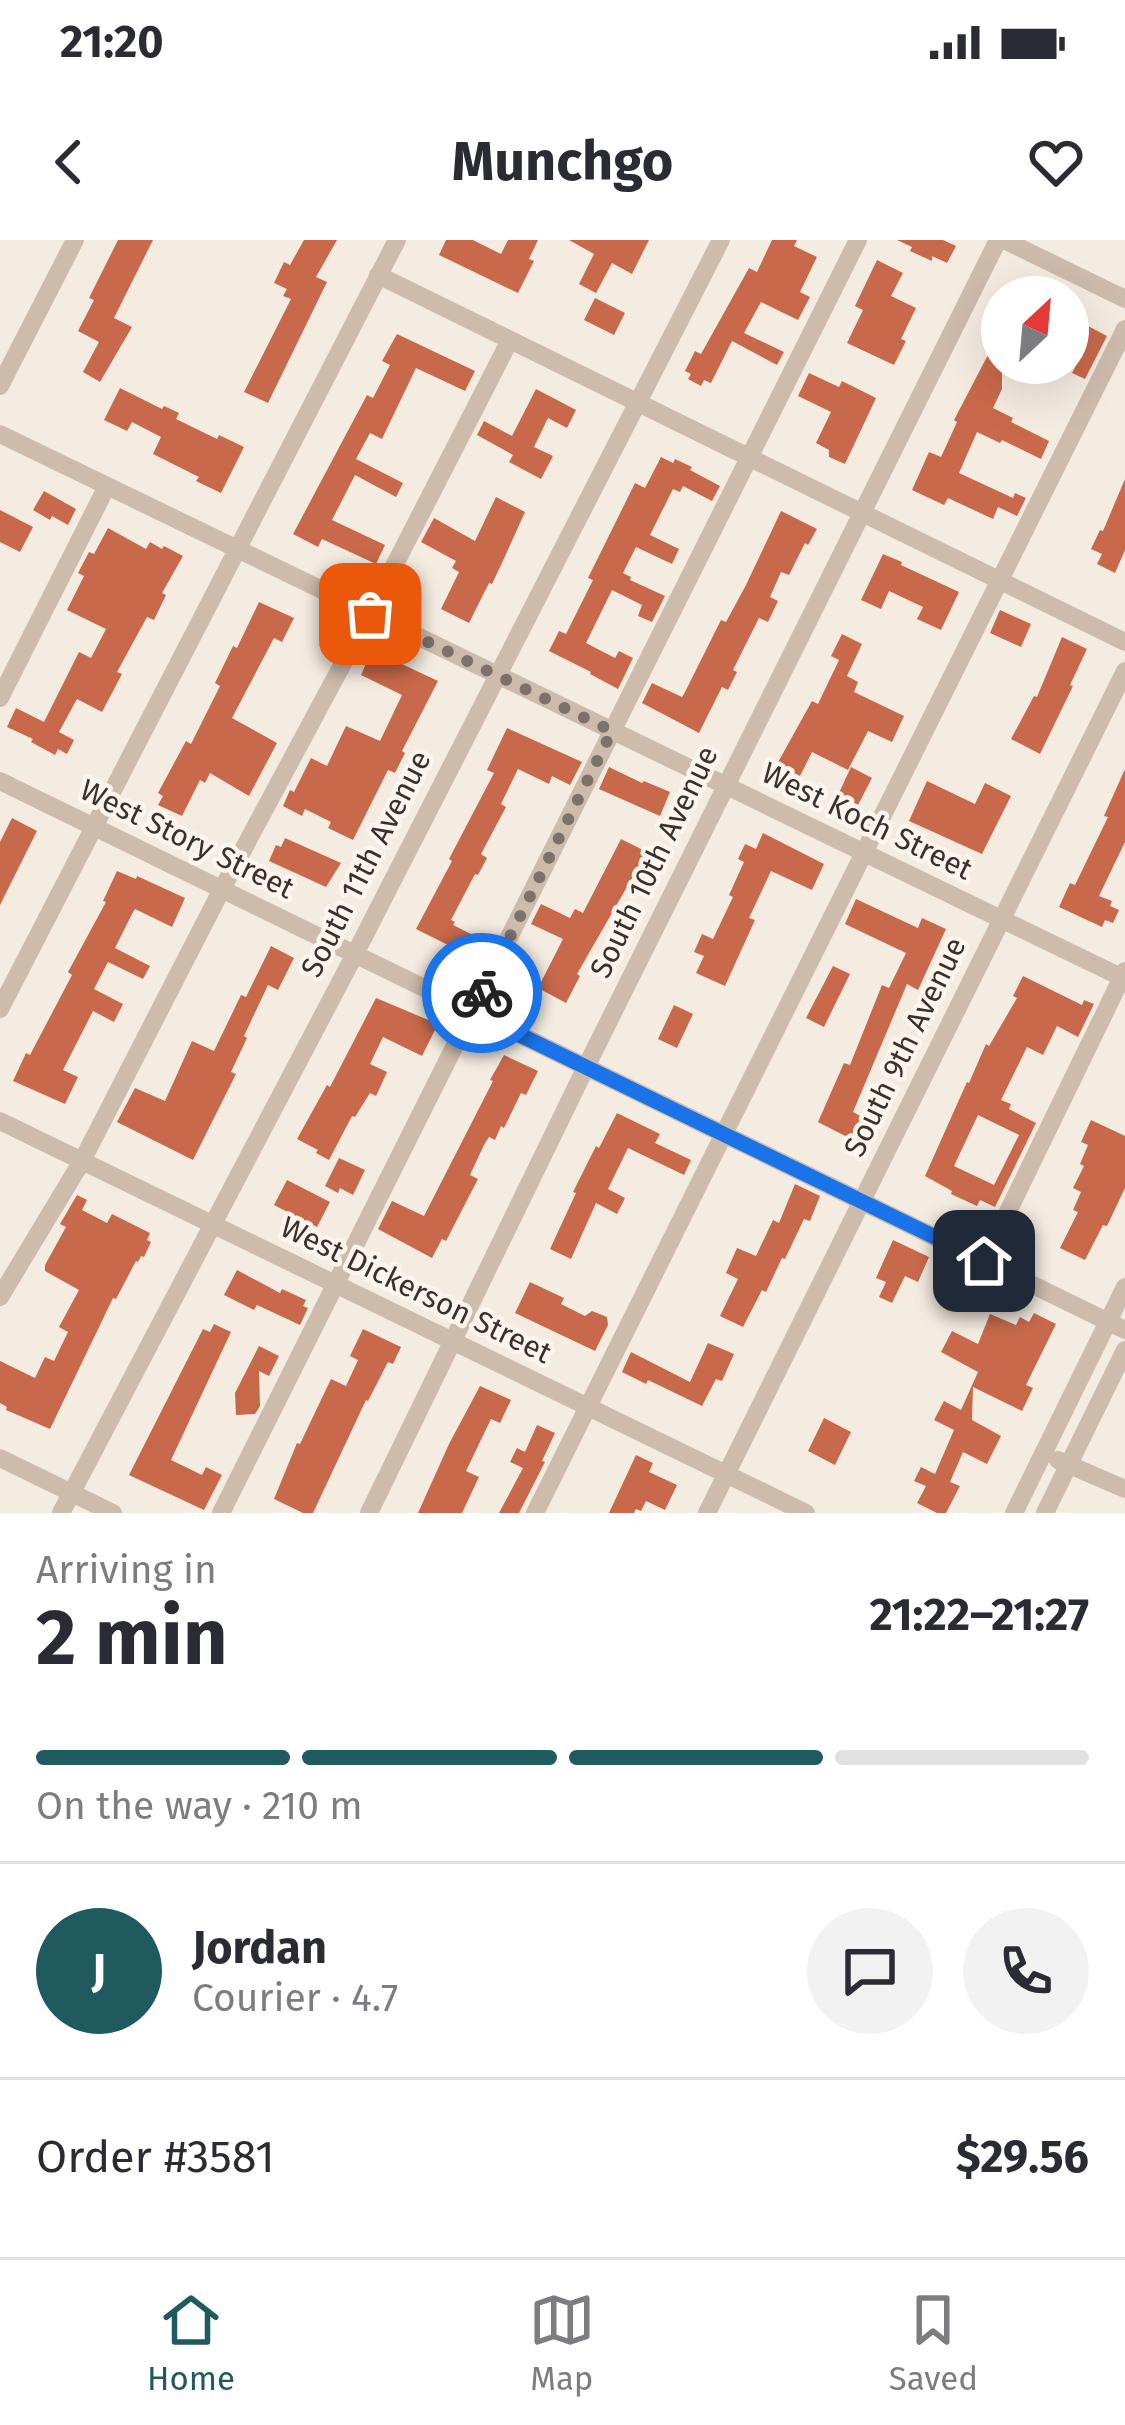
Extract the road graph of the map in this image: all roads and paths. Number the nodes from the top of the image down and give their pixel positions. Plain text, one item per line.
1 (75, 240) edge
2 (397, 240) edge
3 (721, 240) edge
4 (858, 240) edge
5 (1001, 240) edge
6 (378, 275) junction
7 (1125, 299) edge
8 (1125, 329) edge
9 (510, 340) junction
10 (0, 386) edge
11 (638, 403) junction
12 (0, 434) edge
13 (750, 458) junction
14 (107, 486) junction
15 (862, 513) junction
16 (238, 550) junction
17 (1000, 581) junction
18 (370, 614) junction
19 (1125, 642) edge
20 (1125, 671) edge
21 (496, 674) junction
22 (0, 698) edge
23 (612, 731) junction
24 (0, 781) edge
25 (726, 786) junction
26 (94, 826) junction
27 (865, 853) junction
28 (222, 889) junction
29 (1001, 919) junction
30 (355, 954) junction
31 (1124, 976) edge
32 (0, 1009) edge
33 (473, 1012) junction
34 (586, 1067) junction
35 (0, 1121) edge
36 (726, 1135) junction
37 (82, 1160) junction
38 (862, 1202) junction
39 (211, 1224) junction
40 (984, 1261) junction
41 (337, 1285) junction
42 (1125, 1287) edge
43 (0, 1297) edge
44 (1116, 1325) edge
45 (452, 1340) junction
46 (1125, 1350) edge
47 (588, 1407) junction
48 (1043, 1453) junction
49 (0, 1458) edge
50 (1069, 1465) junction
51 (726, 1474) junction
52 (1125, 1490) edge
53 (71, 1493) junction
54 (61, 1513) edge
55 (113, 1513) edge
56 (221, 1513) edge
57 (369, 1513) edge
58 (535, 1513) edge
59 (707, 1513) edge
60 (806, 1513) edge
61 (1014, 1513) edge
62 (1045, 1513) edge

1 - 10 street
2 - 6 street
3 - 11 street, South 11th Avenue
4 - 13 street
5 - 7 street
5 - 15 street, South 10th Avenue
6 - 9 street
6 - 16 street
8 - 17 street
9 - 11 street
9 - 18 street
11 - 13 street
11 - 21 street, South 11th Avenue
12 - 14 street, West Koch Street
13 - 15 street
13 - 23 street
14 - 16 street, West Koch Street
14 - 22 street
15 - 17 street
15 - 25 street, South 10th Avenue
16 - 18 street, West Koch Street
16 - 26 street
17 - 19 street
17 - 27 street
18 - 21 street, West Koch Street
18 - 28 street
20 - 29 street, South 9th Avenue
21 - 23 street, West Koch Street
21 - 30 street, South 11th Avenue
23 - 25 street, West Koch Street
23 - 33 street
24 - 26 street, West Story Street
25 - 27 street, West Koch Street
25 - 34 street, South 10th Avenue
26 - 28 street, West Story Street
26 - 32 street
27 - 29 street, West Koch Street
27 - 36 street
28 - 30 street, West Story Street
28 - 37 street
29 - 31 street, West Koch Street
29 - 38 street, South 9th Avenue
30 - 33 street, West Story Street
30 - 39 street, South 11th Avenue
31 - 40 street
33 - 34 street, West Story Street
33 - 41 street
34 - 36 street, West Story Street
34 - 45 street, South 10th Avenue
35 - 37 street, West Dickerson Street
36 - 38 street, West Story Street
36 - 47 street
37 - 39 street, West Dickerson Street
37 - 43 street
38 - 40 street, West Story Street
38 - 51 street, South 9th Avenue
39 - 41 street, West Dickerson Street
39 - 53 street, South 11th Avenue
40 - 44 street, West Story Street
41 - 45 street, West Dickerson Street
41 - 56 street
42 - 44 street
44 - 48 street
45 - 47 street, West Dickerson Street
45 - 57 street, South 10th Avenue
46 - 50 street
47 - 51 street, West Dickerson Street
47 - 58 street
48 - 50 street
48 - 61 street
49 - 53 street
50 - 52 street
50 - 62 street
51 - 59 street, South 9th Avenue
51 - 60 street, West Dickerson Street
53 - 54 street, South 11th Avenue
53 - 55 street

